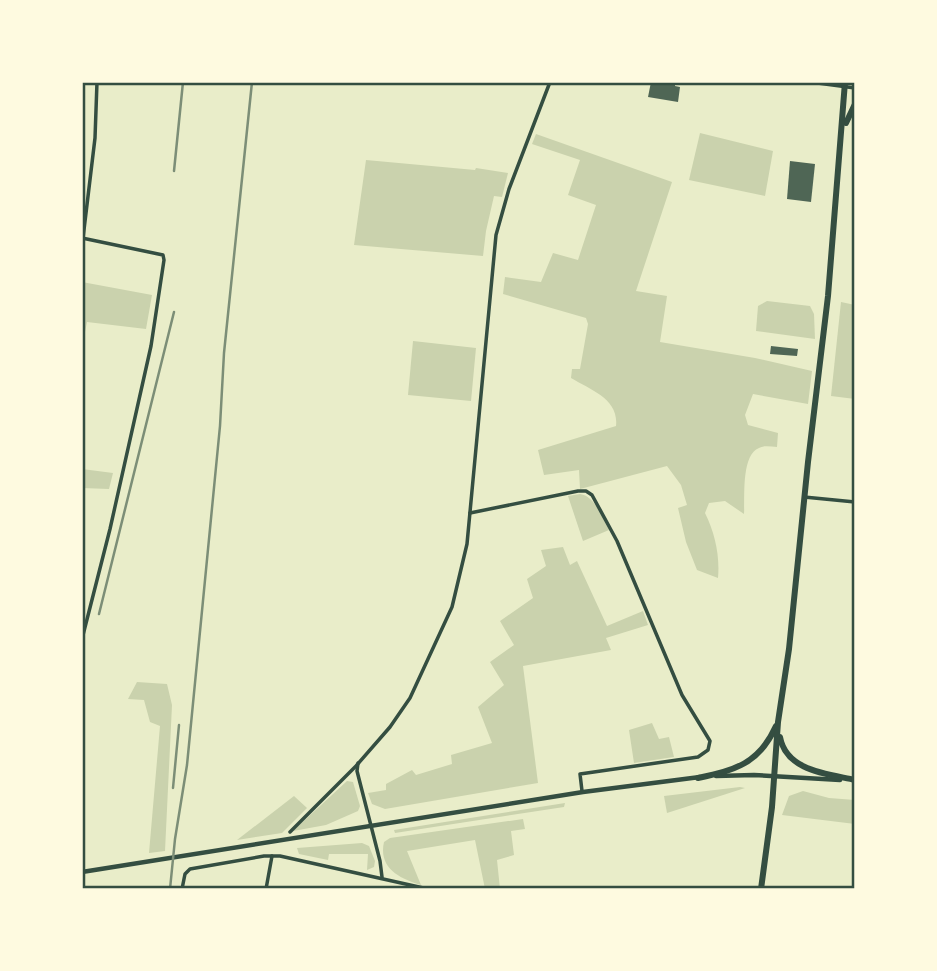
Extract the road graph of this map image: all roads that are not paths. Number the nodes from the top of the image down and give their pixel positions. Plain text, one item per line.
1 (97, 82) edge
2 (550, 82) edge
3 (810, 82) edge
4 (845, 84) edge
5 (855, 88) edge
6 (855, 104) edge
7 (842, 138) junction
8 (83, 238) edge
9 (804, 497) junction
10 (855, 502) edge
11 (470, 513) junction
12 (82, 639) edge
13 (778, 722) junction
14 (358, 764) junction
15 (774, 776) junction
16 (698, 778) junction
17 (855, 780) edge
18 (583, 792) junction
19 (371, 827) junction
20 (290, 832) dead end
21 (272, 856) junction
22 (82, 872) edge
23 (382, 877) junction
24 (413, 887) edge
25 (182, 889) edge
26 (266, 889) edge
27 (428, 889) edge
28 (761, 889) edge

1 - 8 street
2 - 11 street
3 - 4 street
4 - 5 street
4 - 7 main road
6 - 7 main road
7 - 9 main road
8 - 12 street
9 - 10 street
9 - 13 main road
11 - 14 street
11 - 18 street
13 - 15 main road
13 - 16 main road
13 - 17 main road
14 - 19 street
14 - 20 street
15 - 16 street
15 - 17 street
15 - 28 main road
16 - 18 street
18 - 19 street
19 - 22 street
19 - 23 street
21 - 23 street
21 - 25 street
21 - 26 street
23 - 24 street
24 - 27 street

